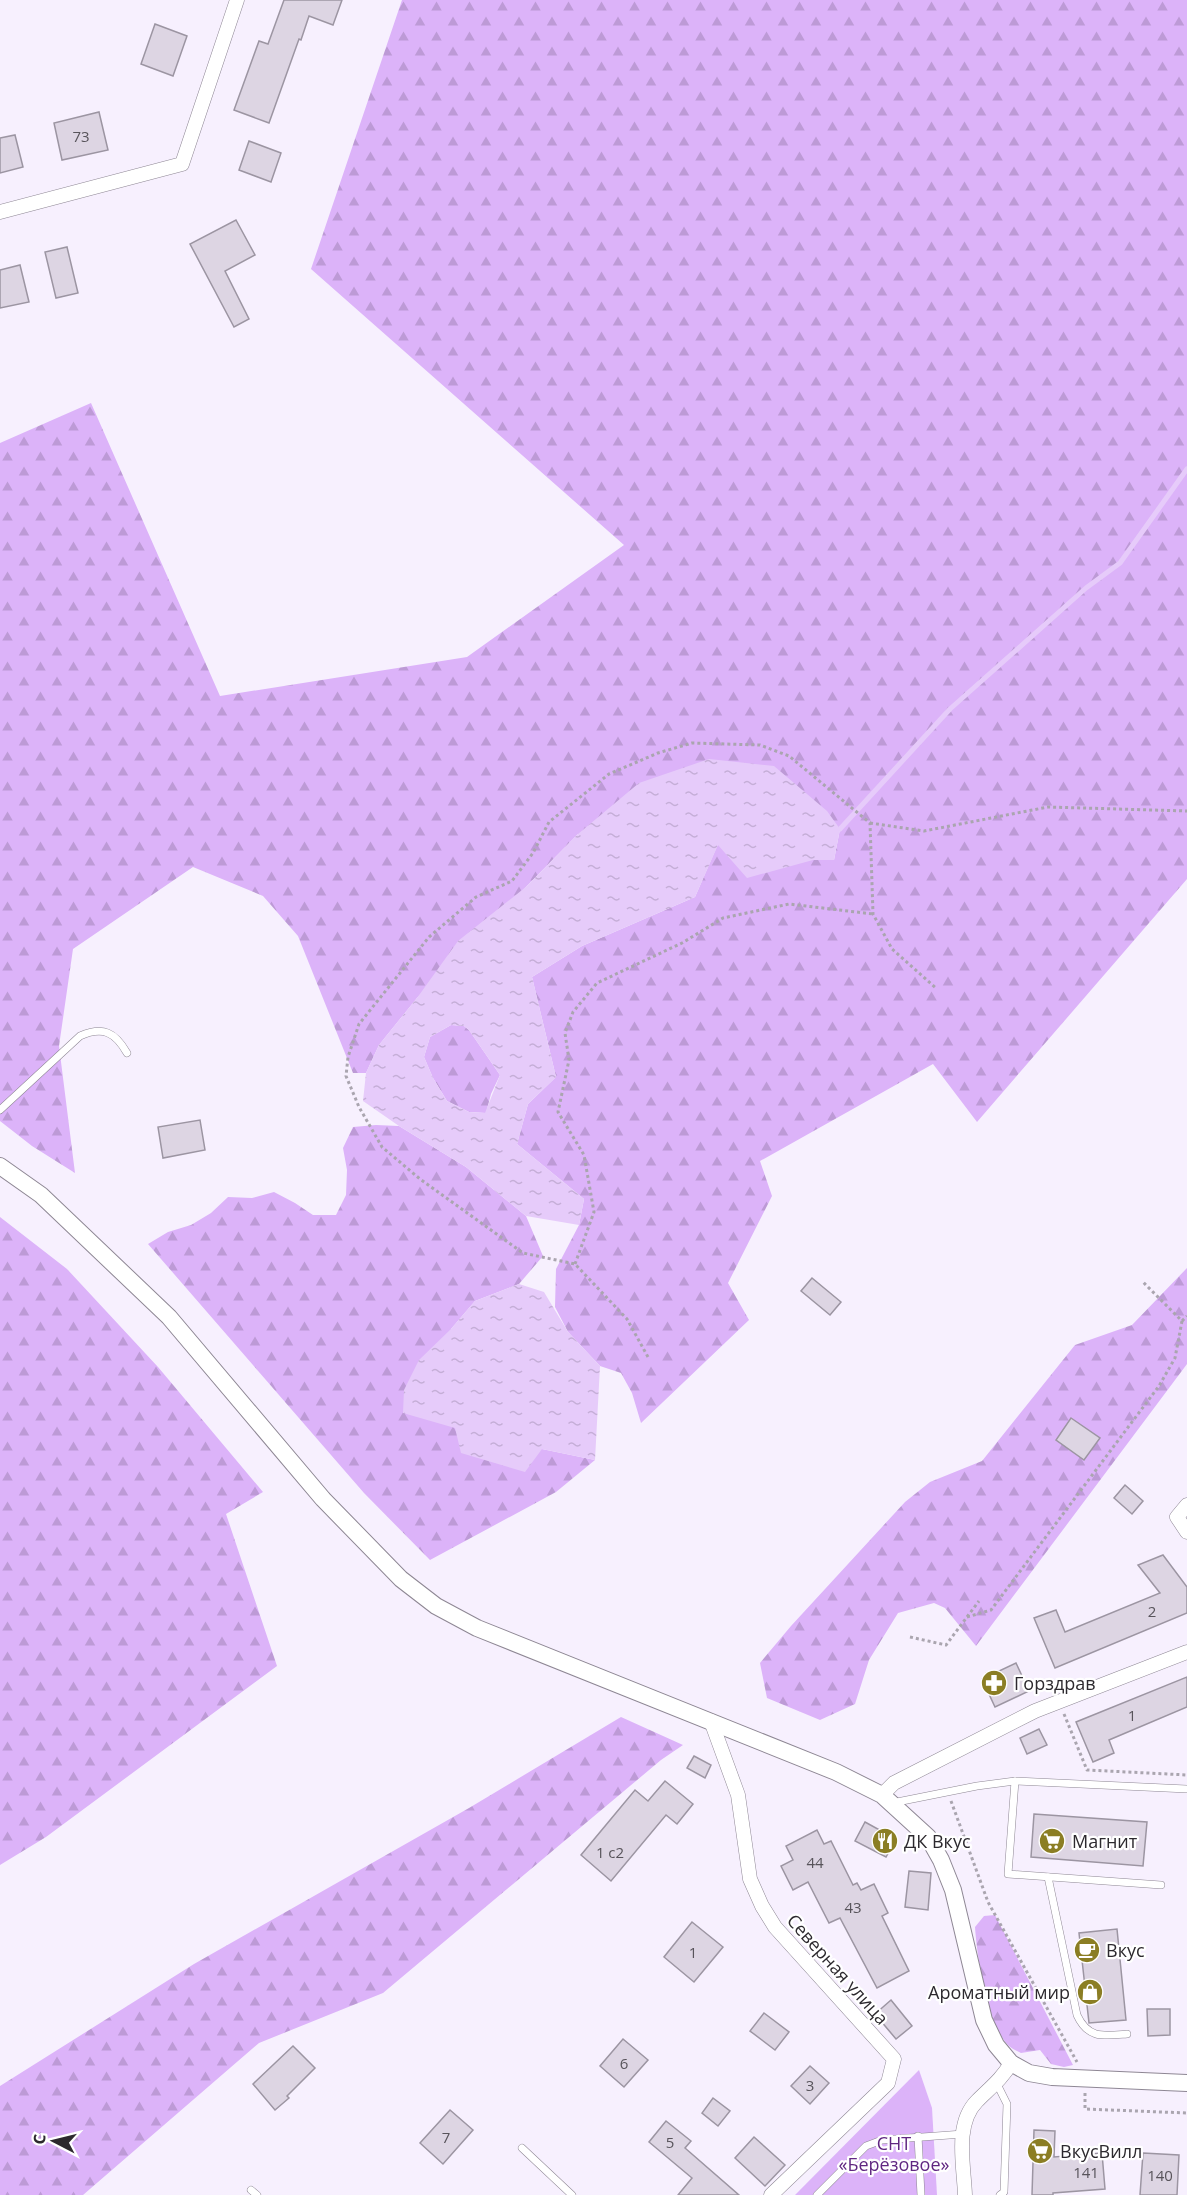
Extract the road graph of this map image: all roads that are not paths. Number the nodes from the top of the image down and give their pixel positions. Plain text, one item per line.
1 (237, 0) edge
2 (0, 212) edge
3 (127, 1053) dead end
4 (0, 1110) edge
5 (0, 1166) edge
6 (1187, 1505) edge
7 (1187, 1532) edge
8 (1187, 1652) edge
9 (711, 1721) junction
10 (1014, 1781) junction
11 (1187, 1790) edge
12 (886, 1799) junction
13 (1048, 1877) junction
14 (1161, 1885) dead end
15 (1126, 2034) dead end
16 (1011, 2063) junction
17 (1187, 2083) edge
18 (997, 2084) junction
19 (963, 2134) junction
20 (918, 2136) junction
21 (522, 2148) dead end
22 (572, 2195) edge
23 (771, 2195) edge
24 (817, 2195) edge
25 (921, 2195) edge
26 (965, 2195) edge
27 (1000, 2195) edge

1 - 2 street
3 - 4 lane
5 - 9 street
6 - 7 street
8 - 12 street
9 - 12 street
9 - 23 street, Северная улица
10 - 11 lane
10 - 12 lane
10 - 13 lane
12 - 16 street
13 - 14 lane
13 - 15 lane
16 - 17 street
16 - 18 street
18 - 19 street
18 - 27 lane
19 - 20 lane
19 - 26 street
20 - 24 lane
20 - 25 lane
21 - 22 lane

